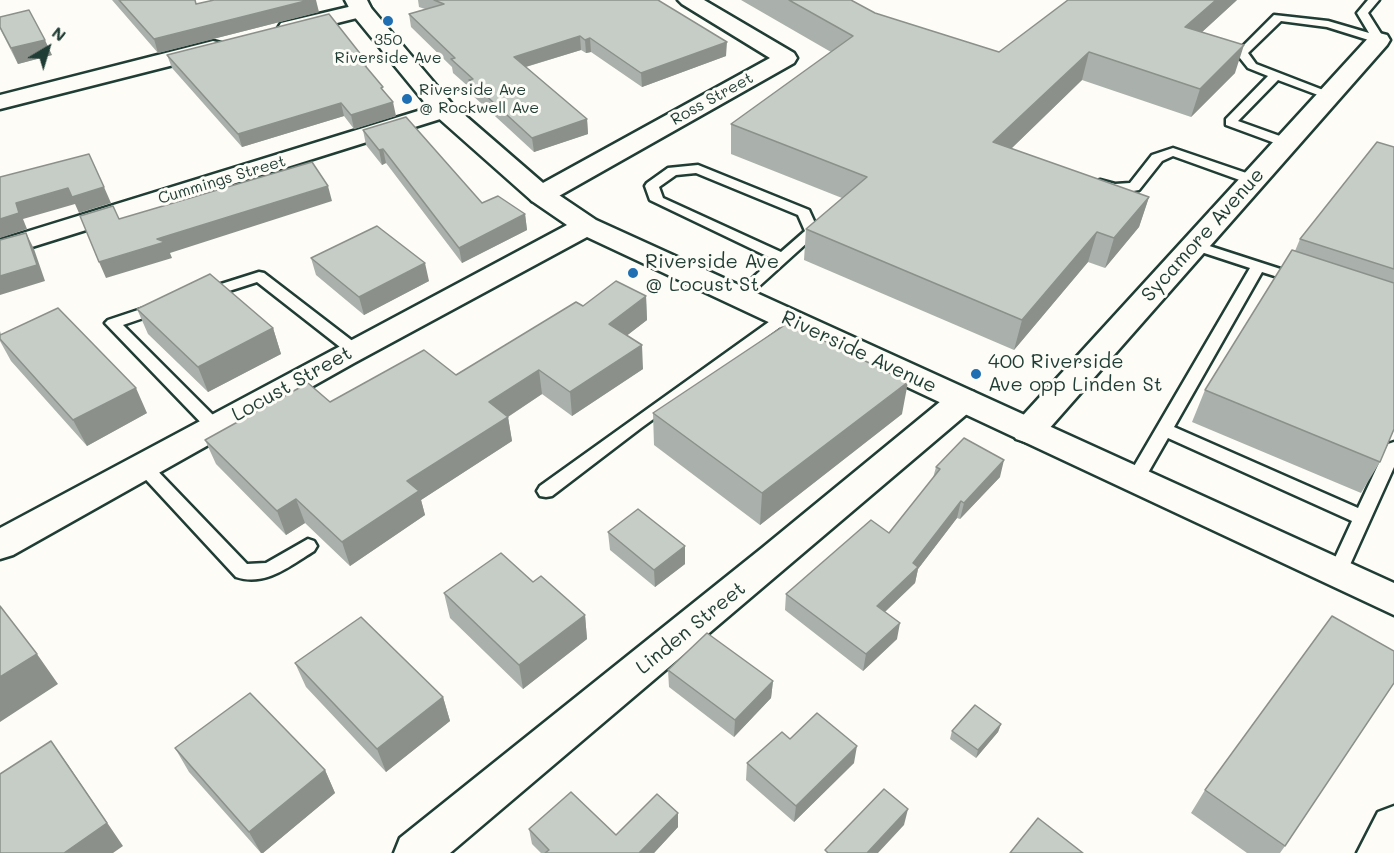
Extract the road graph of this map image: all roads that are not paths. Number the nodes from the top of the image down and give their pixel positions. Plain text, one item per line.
1 (689, 0) edge
2 (1374, 0) edge
3 (358, 5) edge
4 (270, 33) edge
5 (1379, 40) junction
6 (236, 42) edge
7 (1275, 76) junction
8 (1330, 95) junction
9 (1, 99) edge
10 (444, 110) junction
11 (1287, 143) junction
12 (1083, 178) edge
13 (1253, 180) junction
14 (541, 195) junction
15 (586, 226) junction
16 (1194, 245) junction
17 (0, 249) edge
18 (782, 258) junction
19 (1258, 266) junction
20 (1312, 284) edge
21 (740, 296) junction
22 (192, 298) edge
23 (169, 305) edge
24 (785, 317) junction
25 (354, 350) junction
26 (963, 400) junction
27 (214, 427) junction
28 (1165, 430) junction
29 (1028, 431) junction
30 (1394, 448) edge
31 (143, 466) junction
32 (1135, 480) junction
33 (546, 491) dead end
34 (1362, 518) junction
35 (0, 545) edge
36 (308, 546) dead end
37 (1337, 573) junction
38 (1394, 600) edge
39 (1394, 827) edge
40 (416, 853) edge
41 (1378, 853) edge

1 - 14 street, Ross Street
2 - 5 lane
3 - 4 street
3 - 10 street, Riverside Avenue
5 - 7 lane
5 - 8 street, Sycamore Avenue
6 - 9 street
7 - 8 lane
7 - 11 lane
8 - 11 street, Sycamore Avenue
10 - 14 street, Riverside Avenue
10 - 17 street, Cummings Street
11 - 13 street, Sycamore Avenue
12 - 13 lane
13 - 16 street, Sycamore Avenue
14 - 15 street, Riverside Avenue
15 - 21 street, Riverside Avenue
15 - 25 street, Locust Street
16 - 19 lane
16 - 29 street, Sycamore Avenue
18 - 18 lane
18 - 21 lane
19 - 20 lane
19 - 28 lane
21 - 24 street, Riverside Avenue
22 - 25 lane
23 - 27 lane
24 - 26 street, Riverside Avenue
24 - 33 lane
25 - 27 street, Locust Street
26 - 29 street, Riverside Avenue
26 - 40 street, Linden Street
27 - 31 street, Locust Street
28 - 32 lane
28 - 34 lane
29 - 32 street, Riverside Avenue
30 - 34 lane
31 - 35 street, Locust Street
31 - 36 lane
32 - 37 street, Riverside Avenue
34 - 37 lane
37 - 38 street, Riverside Avenue
39 - 41 street

